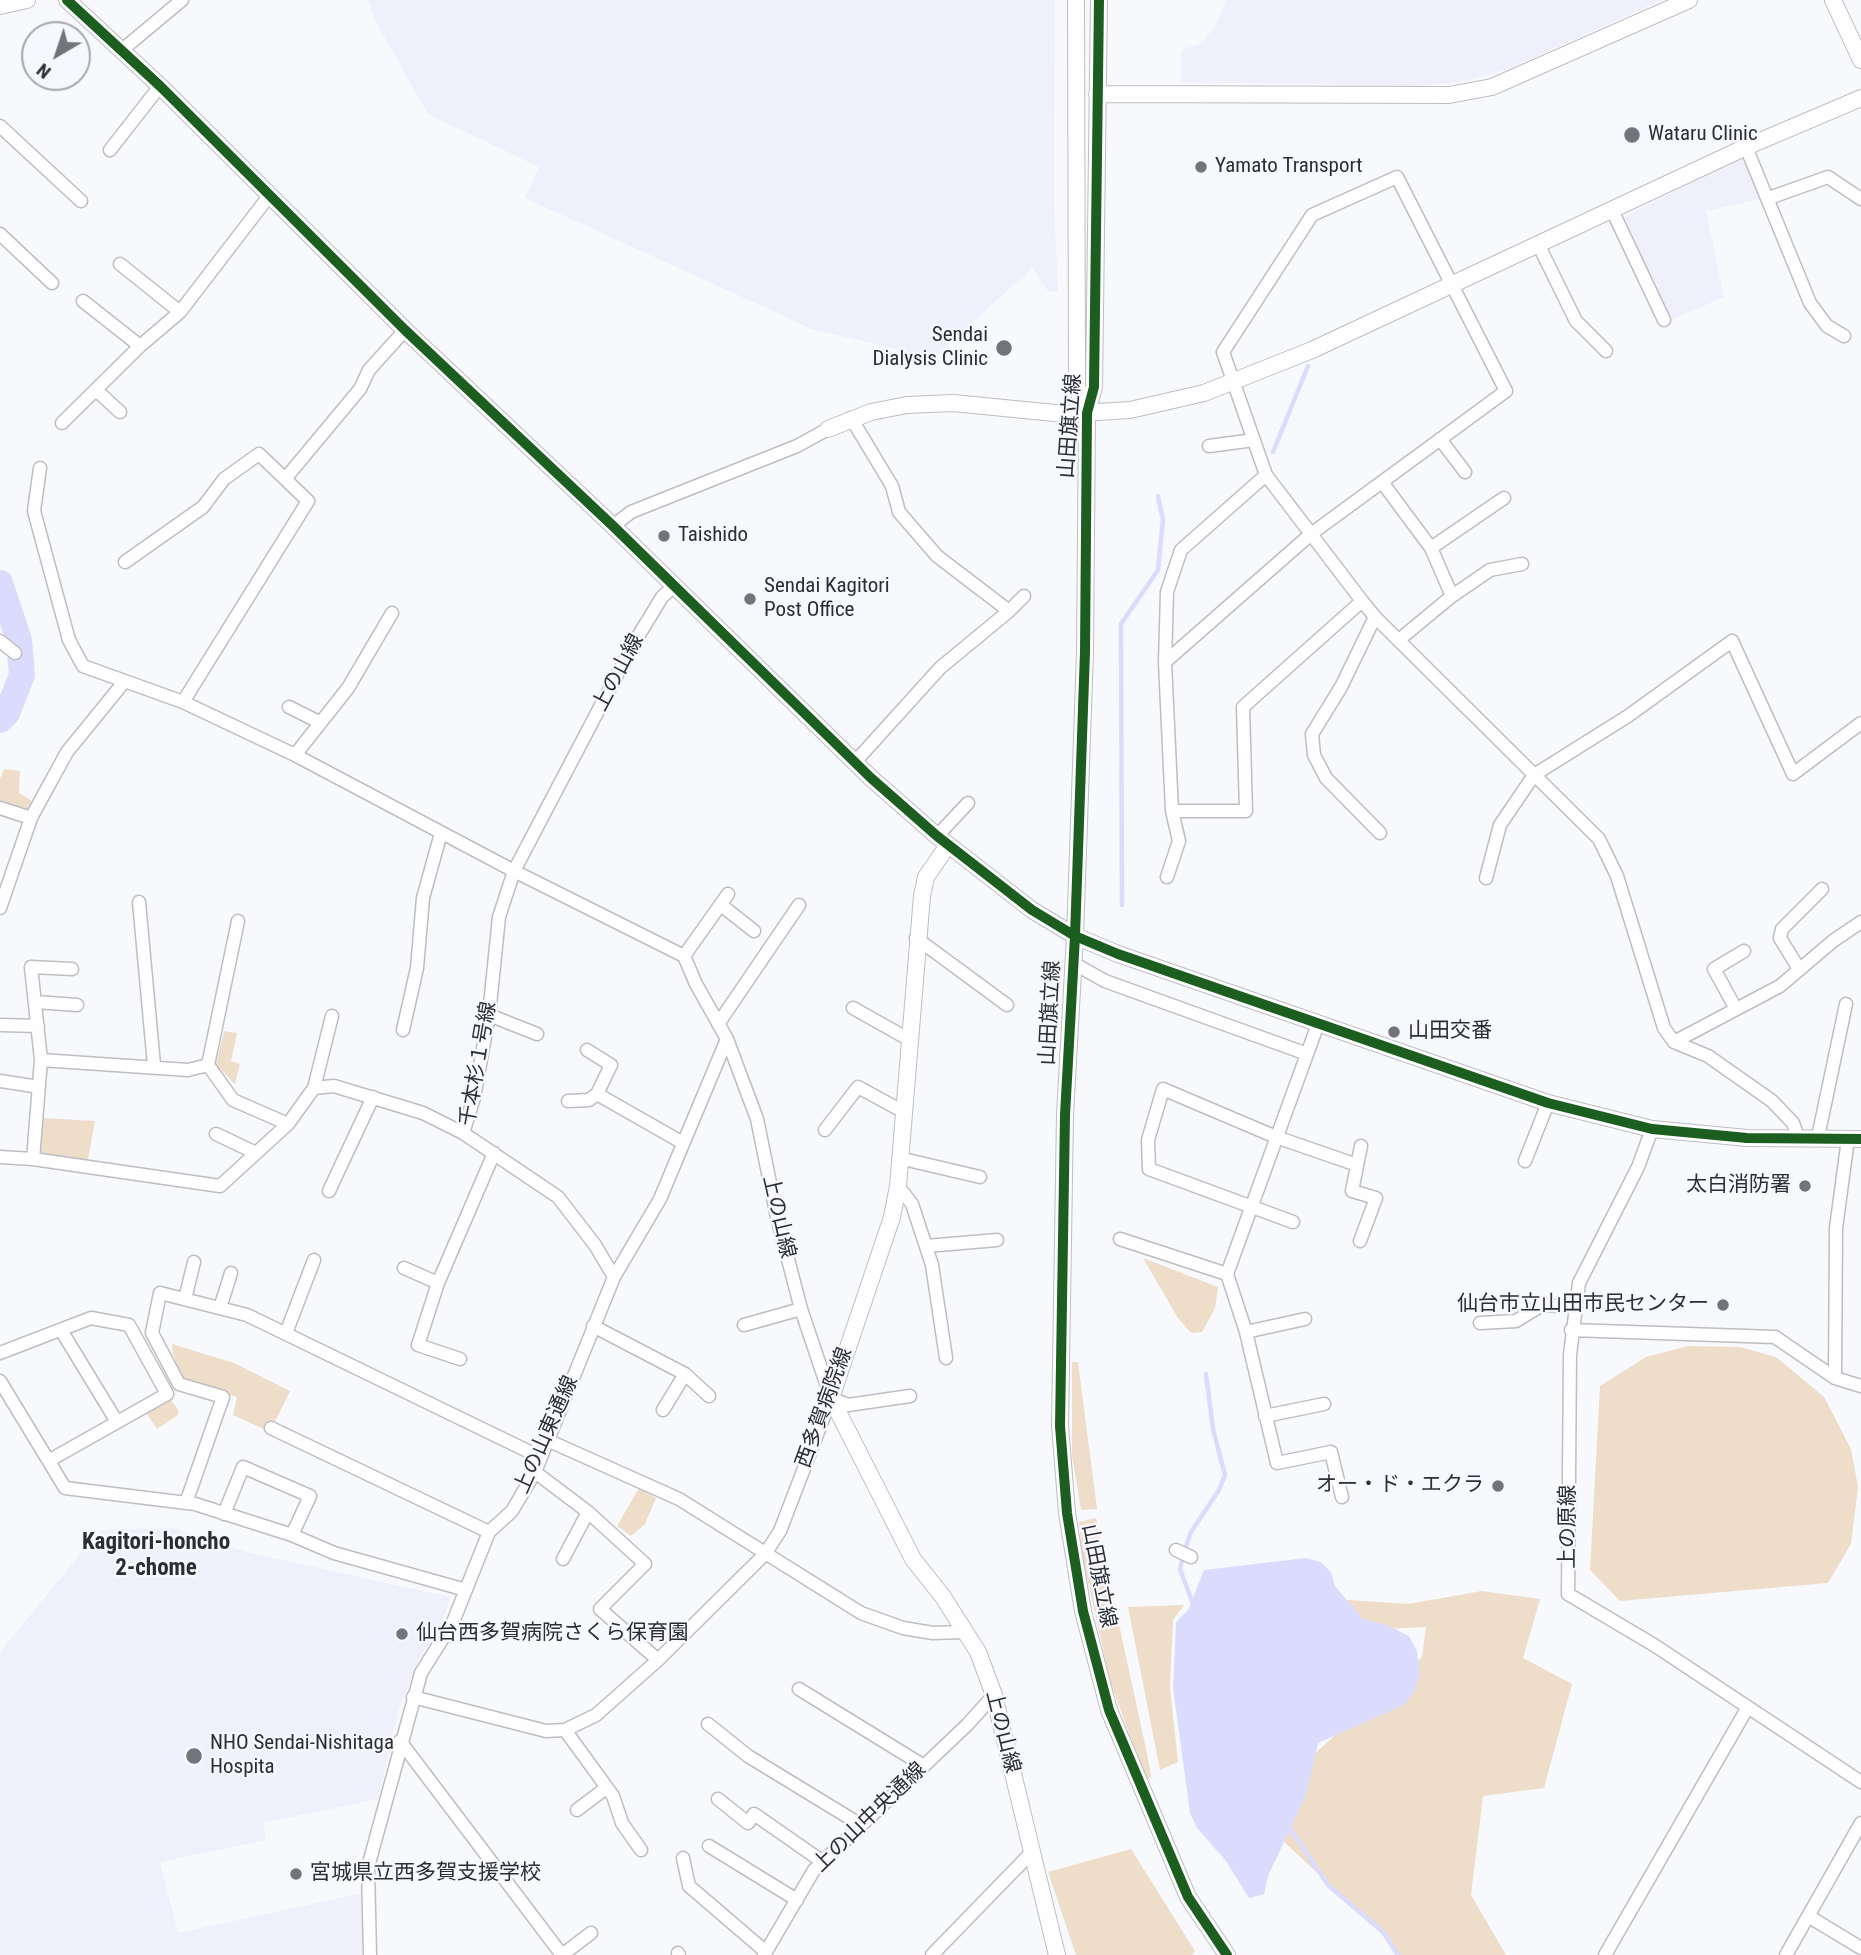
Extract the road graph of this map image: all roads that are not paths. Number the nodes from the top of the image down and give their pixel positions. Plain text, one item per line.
1 (27, 0) edge
2 (67, 0) edge
3 (182, 0) edge
4 (1076, 0) edge
5 (1099, 0) edge
6 (1689, 0) edge
7 (1833, 0) edge
8 (0, 6) edge
9 (122, 50) junction
10 (1861, 60) edge
11 (160, 86) junction
12 (1097, 94) junction
13 (1861, 98) edge
14 (0, 126) edge
15 (1746, 148) junction
16 (110, 150) dead end
17 (269, 196) junction
18 (1769, 198) junction
19 (1861, 200) edge
20 (81, 201) dead end
21 (1612, 210) junction
22 (0, 234) edge
23 (1538, 244) junction
24 (120, 264) dead end
25 (52, 283) dead end
26 (1452, 285) junction
27 (83, 301) dead end
28 (180, 312) junction
29 (1664, 320) dead end
30 (405, 330) junction
31 (1844, 336) dead end
32 (140, 346) junction
33 (1606, 351) dead end
34 (1234, 383) junction
35 (96, 390) junction
36 (120, 412) dead end
37 (1087, 413) junction
38 (851, 418) junction
39 (62, 423) dead end
40 (828, 429) joint
41 (1440, 439) junction
42 (1254, 440) junction
43 (1209, 446) dead end
44 (40, 468) dead end
45 (1465, 472) dead end
46 (1266, 475) junction
47 (285, 479) junction
48 (1382, 482) junction
49 (1504, 498) dead end
50 (613, 526) junction
51 (1311, 534) junction
52 (1431, 548) junction
53 (125, 562) dead end
54 (1522, 564) dead end
55 (674, 586) junction
56 (1024, 596) dead end
57 (1451, 596) junction
58 (1362, 601) junction
59 (1009, 611) junction
60 (392, 613) dead end
61 (1375, 617) junction
62 (1400, 639) junction
63 (0, 641) edge
64 (15, 653) dead end
65 (1166, 662) junction
66 (124, 682) junction
67 (183, 702) junction
68 (289, 707) dead end
69 (319, 722) junction
70 (1861, 723) edge
71 (295, 755) junction
72 (855, 762) junction
73 (1534, 775) junction
74 (968, 803) dead end
75 (0, 808) edge
76 (1172, 811) junction
77 (31, 818) junction
78 (441, 833) junction
79 (1380, 833) dead end
80 (943, 841) junction
81 (514, 871) junction
82 (1167, 877) dead end
83 (1486, 878) dead end
84 (1822, 889) dead end
85 (139, 902) dead end
86 (799, 905) dead end
87 (0, 908) edge
88 (238, 921) dead end
89 (1861, 922) edge
90 (754, 931) dead end
91 (1075, 936) junction
92 (916, 938) junction
93 (1744, 951) dead end
94 (684, 956) junction
95 (1073, 963) junction
96 (72, 969) dead end
97 (1799, 969) junction
98 (36, 1002) junction
99 (1846, 1004) dead end
100 (77, 1005) dead end
101 (1007, 1005) dead end
102 (853, 1008) dead end
103 (1736, 1009) junction
104 (489, 1015) junction
105 (332, 1016) dead end
106 (718, 1024) junction
107 (1318, 1024) junction
108 (2, 1025) dead end
109 (38, 1026) junction
110 (403, 1030) dead end
111 (537, 1034) dead end
112 (727, 1039) junction
113 (910, 1040) junction
114 (1674, 1042) junction
115 (587, 1050) dead end
116 (1307, 1054) junction
117 (41, 1060) junction
118 (154, 1065) junction
119 (208, 1065) junction
120 (0, 1080) edge
121 (38, 1087) junction
122 (314, 1088) junction
123 (597, 1094) junction
124 (373, 1097) junction
125 (568, 1101) dead end
126 (1548, 1103) junction
127 (902, 1111) junction
128 (288, 1124) junction
129 (1652, 1129) junction
130 (825, 1130) dead end
131 (463, 1133) junction
132 (216, 1134) dead end
133 (1276, 1137) junction
134 (1798, 1137) junction
135 (1818, 1138) junction
136 (1855, 1139) edge
137 (683, 1143) junction
138 (1361, 1146) dead end
139 (256, 1153) junction
140 (495, 1153) junction
141 (0, 1157) edge
142 (899, 1157) junction
143 (33, 1159) junction
144 (1525, 1161) dead end
145 (1357, 1165) junction
146 (980, 1177) dead end
147 (898, 1186) junction
148 (329, 1191) dead end
149 (1254, 1206) junction
150 (1293, 1222) dead end
151 (1120, 1239) dead end
152 (996, 1240) dead end
153 (1360, 1241) dead end
154 (926, 1246) junction
155 (314, 1260) dead end
156 (194, 1262) dead end
157 (404, 1268) dead end
158 (231, 1273) dead end
159 (1227, 1275) junction
160 (614, 1278) junction
161 (438, 1283) junction
162 (185, 1299) junction
163 (1575, 1307) junction
164 (220, 1308) junction
165 (801, 1309) junction
166 (1305, 1319) dead end
167 (1480, 1323) dead end
168 (593, 1325) junction
169 (744, 1325) dead end
170 (61, 1330) junction
171 (1571, 1330) junction
172 (1246, 1332) junction
173 (286, 1333) junction
174 (0, 1353) edge
175 (946, 1358) dead end
176 (460, 1359) dead end
177 (685, 1374) junction
178 (1835, 1378) junction
179 (0, 1381) edge
180 (1861, 1386) edge
181 (709, 1395) dead end
182 (910, 1396) dead end
183 (831, 1398) junction
184 (1324, 1404) dead end
185 (663, 1410) dead end
186 (1265, 1416) junction
187 (117, 1422) junction
188 (271, 1428) dead end
189 (547, 1440) junction
190 (540, 1457) junction
191 (50, 1460) junction
192 (535, 1472) junction
193 (1342, 1497) dead end
194 (186, 1503) junction
195 (588, 1512) junction
196 (224, 1514) junction
197 (489, 1532) junction
198 (292, 1535) junction
199 (1176, 1550) dead end
200 (765, 1555) junction
201 (1191, 1557) dead end
202 (563, 1559) dead end
203 (467, 1590) junction
204 (964, 1632) junction
205 (658, 1660) junction
206 (799, 1689) dead end
207 (994, 1695) junction
208 (413, 1697) junction
209 (1748, 1707) junction
210 (708, 1724) dead end
211 (565, 1730) junction
212 (400, 1741) junction
213 (924, 1766) junction
214 (1861, 1782) edge
215 (606, 1788) junction
216 (718, 1799) dead end
217 (577, 1810) dead end
218 (1861, 1823) edge
219 (861, 1825) junction
220 (709, 1846) dead end
221 (641, 1850) dead end
222 (1031, 1853) junction
223 (683, 1858) dead end
224 (823, 1862) junction
225 (797, 1900) junction
226 (1808, 1916) junction
227 (591, 1933) dead end
228 (1861, 1948) edge
229 (372, 1953) edge
230 (765, 1954) edge
231 (562, 1955) edge
232 (932, 1955) edge
233 (1057, 1955) edge
234 (1227, 1955) edge
235 (1605, 1955) edge
236 (1786, 1955) edge

1 - 8 street
2 - 9 street
3 - 9 street
4 - 37 street, 山田旗立線
5 - 12 street, 山田旗立線
6 - 12 street
7 - 10 street
9 - 11 street
11 - 16 street
11 - 17 street
12 - 37 street, 山田旗立線
13 - 15 street
14 - 20 street
15 - 18 street
15 - 21 street
17 - 28 street
17 - 30 street
18 - 19 street
18 - 31 street
21 - 23 street
21 - 29 street
22 - 25 street
23 - 26 street
23 - 33 street
24 - 28 street
26 - 34 street
26 - 34 street
26 - 41 street
27 - 32 street
28 - 32 street
30 - 47 street
30 - 50 street
32 - 35 street
34 - 37 street
34 - 42 street
35 - 36 street
35 - 39 street
37 - 38 street
37 - 91 street, 山田旗立線
38 - 40 street
38 - 59 street
40 - 50 street
41 - 45 street
41 - 48 street
42 - 43 street
42 - 46 street
44 - 66 street
46 - 51 street
46 - 65 street
47 - 53 street
47 - 67 street
48 - 51 street
48 - 52 street
49 - 52 street
50 - 55 street
51 - 58 street
51 - 65 street
52 - 57 street
54 - 57 street
55 - 72 street
55 - 81 street, 上の山線
56 - 59 street
57 - 62 street
58 - 61 street
58 - 76 street
59 - 72 street
60 - 69 street
61 - 62 street
61 - 79 street
62 - 73 street
63 - 64 street
65 - 76 street
66 - 67 street
66 - 77 street
67 - 71 street
68 - 69 street
69 - 71 street
70 - 73 street
71 - 78 street
72 - 80 street
73 - 83 street
73 - 114 street
74 - 80 street
75 - 77 street
76 - 82 street
77 - 87 street
78 - 81 street
78 - 110 street
80 - 91 street
80 - 92 street, 西多賀病院線
81 - 94 street
81 - 104 street, 千本杉１号線
84 - 97 street
85 - 118 street
86 - 106 street
88 - 119 street
89 - 97 street
90 - 94 street
91 - 95 street, 山田旗立線
91 - 107 street
92 - 101 street
92 - 113 street, 西多賀病院線
93 - 103 street
94 - 106 street, 上の山線
95 - 116 street
95 - 234 street, 山田旗立線
96 - 98 street
97 - 103 street
98 - 100 street
98 - 109 street
99 - 135 street
102 - 113 street
103 - 114 street
104 - 111 street
104 - 131 street, 千本杉１号線
105 - 122 street
106 - 112 street, 上の山線
107 - 116 street
107 - 126 street
108 - 109 street
109 - 117 street
112 - 137 street, 上の山東通線
112 - 165 street, 上の山線
113 - 127 street, 西多賀病院線
114 - 134 street
115 - 123 street
116 - 133 street
117 - 118 street
117 - 121 street
118 - 119 street
119 - 128 street
120 - 121 street
121 - 143 street
122 - 124 street
122 - 128 street
123 - 125 street
123 - 137 street
124 - 131 street
124 - 148 street
126 - 129 street
126 - 144 street
127 - 130 street
127 - 142 street, 西多賀病院線
128 - 139 street
129 - 134 street
129 - 163 street, 上の原線
131 - 140 street, 千本杉１号線
132 - 139 street
133 - 145 street
133 - 149 street
133 - 149 street
134 - 135 street
135 - 136 street
136 - 178 street
137 - 160 street, 上の山東通線
138 - 145 street
139 - 143 street
140 - 160 street, 千本杉１号線
140 - 161 street
141 - 143 street
142 - 146 street
142 - 147 street, 西多賀病院線
145 - 153 street
147 - 154 street
147 - 183 street, 西多賀病院線
149 - 150 street
149 - 159 street
151 - 159 street
152 - 154 street
154 - 175 street
155 - 173 street
156 - 162 street
157 - 161 street
158 - 164 street
159 - 172 street
160 - 168 street, 上の山東通線
161 - 176 street
162 - 164 street
162 - 194 street
163 - 167 street
163 - 171 street, 上の原線
164 - 173 street
165 - 169 street
165 - 183 street, 上の山線
166 - 172 street
168 - 177 street
168 - 189 street, 上の山東通線
170 - 174 street
170 - 187 street
170 - 187 street
171 - 178 street
171 - 209 street, 上の原線
172 - 186 street
173 - 190 street
177 - 181 street
177 - 185 street
178 - 180 street
179 - 191 street
182 - 183 street
183 - 200 street, 西多賀病院線
183 - 204 street, 上の山線
184 - 186 street
186 - 193 street
187 - 191 street
188 - 197 street
189 - 190 street, 上の山東通線
189 - 200 street
190 - 192 street, 上の山東通線
191 - 194 street
192 - 195 street
192 - 197 street, 上の山東通線
194 - 196 street
195 - 202 street
195 - 205 street
196 - 198 street
196 - 198 street
197 - 203 street, 上の山東通線
198 - 203 street
199 - 201 street
200 - 204 street
200 - 205 street, 西多賀病院線
203 - 208 street, 上の山東通線
204 - 207 street, 上の山線
205 - 211 street, 西多賀病院線
206 - 213 street
207 - 213 street, 上の山中央通線
207 - 222 street, 上の山線
208 - 211 street
208 - 212 street, 上の山東通線
209 - 214 street, 上の原線
209 - 235 street
210 - 219 street
211 - 215 street
212 - 229 street, 上の山東通線
212 - 231 street
213 - 219 street, 上の山中央通線
215 - 217 street
215 - 221 street
216 - 224 street
218 - 226 street
219 - 224 street, 上の山中央通線
220 - 225 street
222 - 232 street
222 - 233 street, 上の山線
223 - 230 street
224 - 225 street, 上の山中央通線
225 - 230 street, 上の山中央通線
226 - 228 street
226 - 236 street
227 - 231 street

